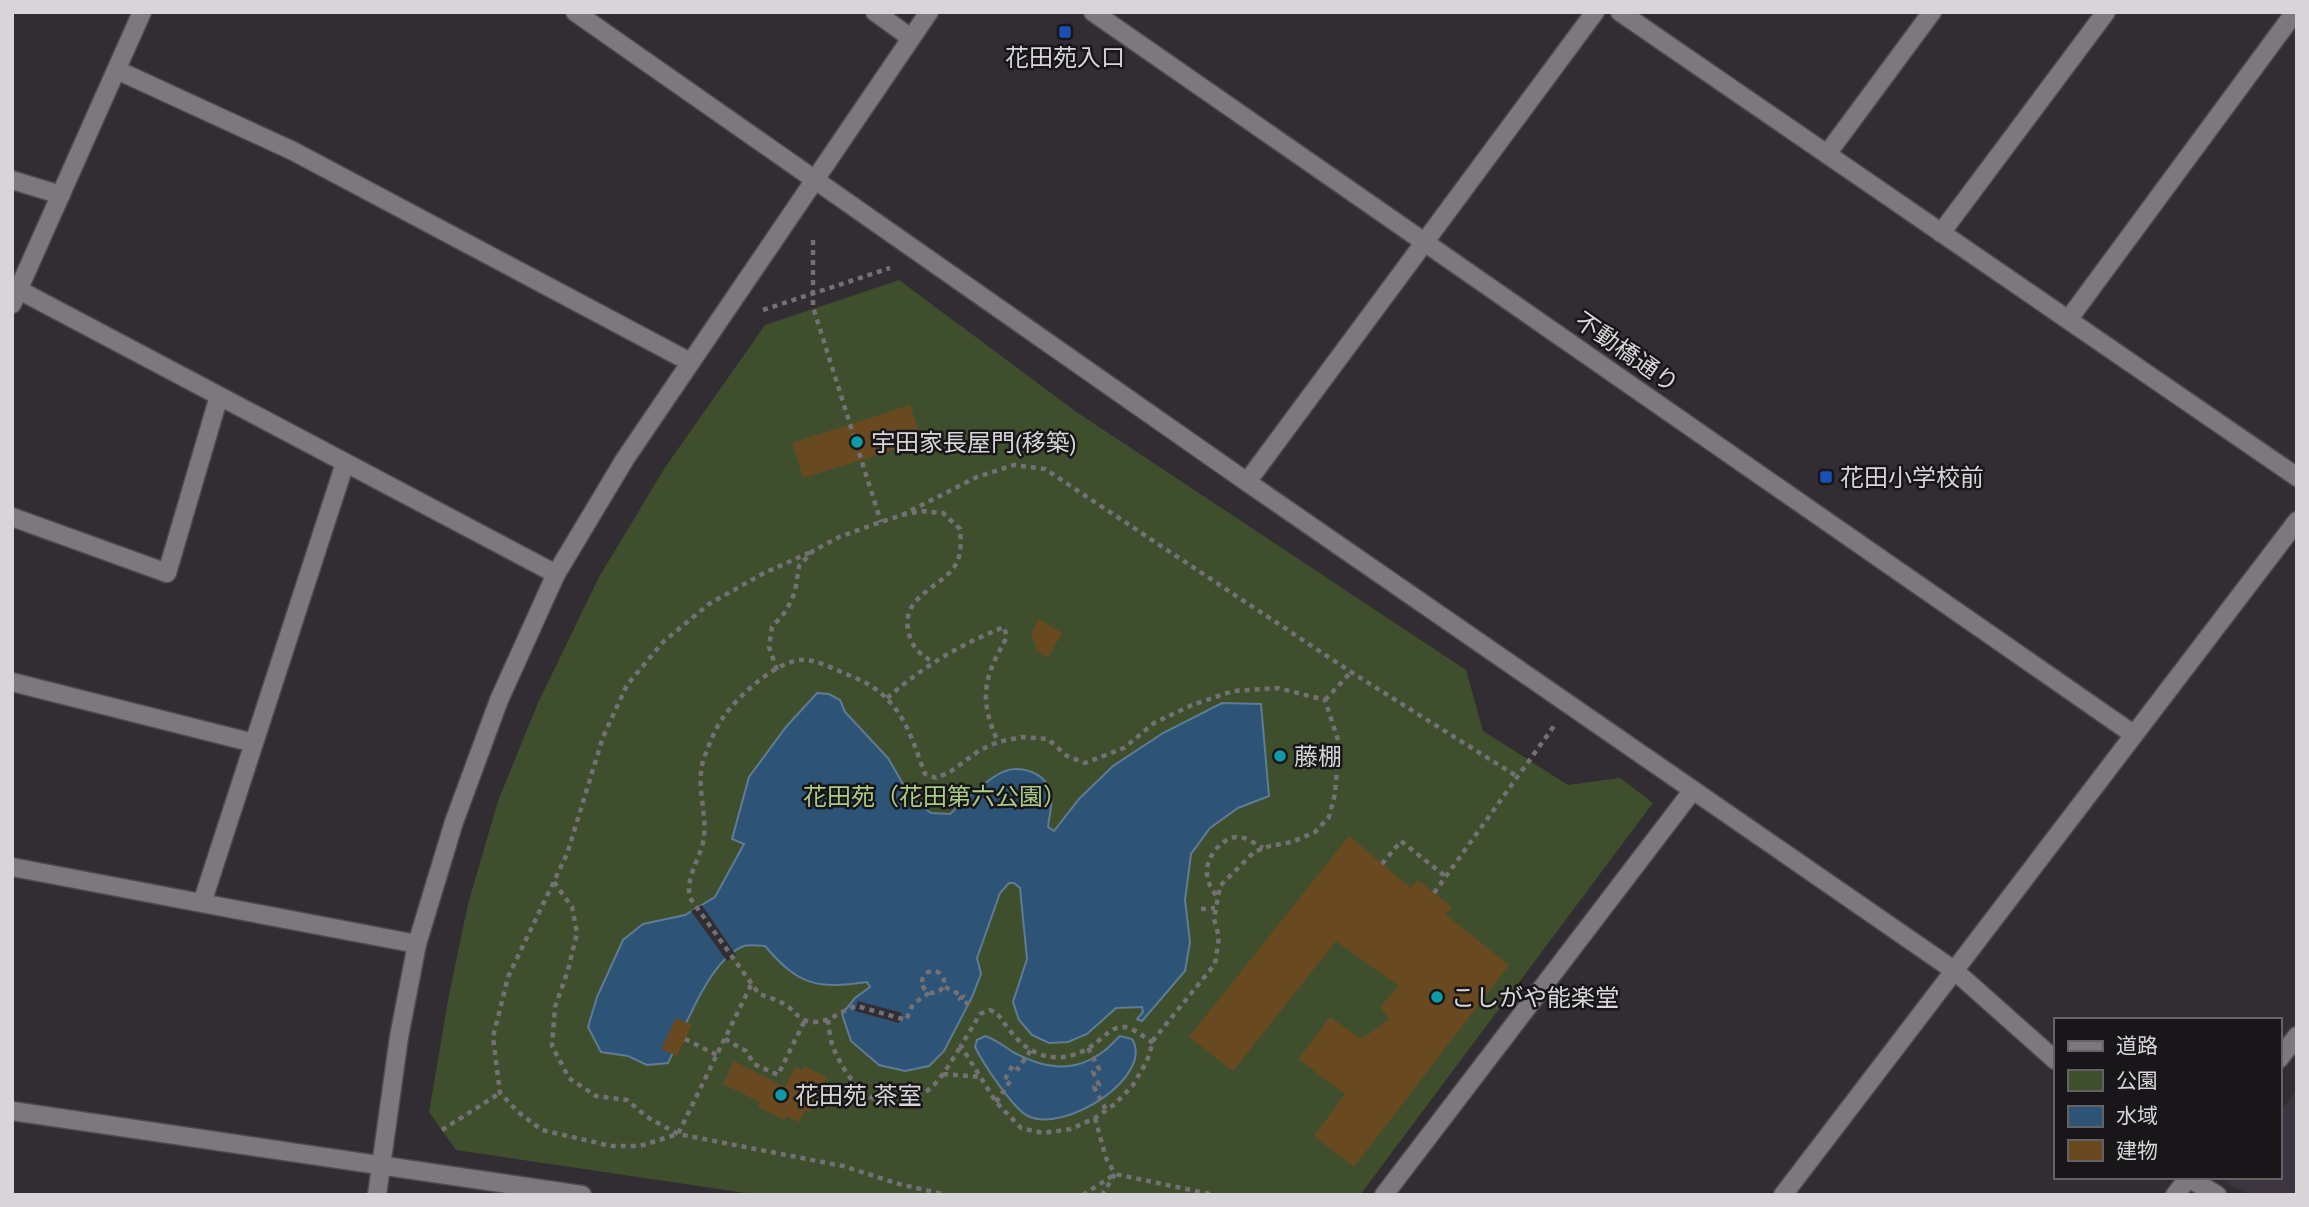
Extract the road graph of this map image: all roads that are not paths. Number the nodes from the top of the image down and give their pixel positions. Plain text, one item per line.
1 (142, 12) edge
2 (575, 12) edge
3 (874, 12) edge
4 (929, 12) edge
5 (1093, 12) edge
6 (1595, 12) edge
7 (1620, 12) edge
8 (1932, 12) edge
9 (2106, 12) edge
10 (2295, 12) edge
11 (911, 38) junction
12 (117, 70) junction
13 (1827, 154) junction
14 (815, 179) junction
15 (12, 180) edge
16 (61, 195) junction
17 (1941, 233) junction
18 (1425, 241) junction
19 (16, 297) edge
20 (2068, 320) junction
21 (690, 362) junction
22 (219, 396) junction
23 (345, 463) junction
24 (2297, 477) edge
25 (1247, 482) junction
26 (12, 517) edge
27 (2297, 521) edge
28 (556, 574) junction
29 (12, 682) edge
30 (2133, 734) junction
31 (254, 743) junction
32 (1693, 790) junction
33 (12, 867) edge
34 (202, 903) junction
35 (417, 944) junction
36 (1955, 971) junction
37 (2297, 1036) edge
38 (2281, 1056) edge
39 (2054, 1059) edge
40 (12, 1111) edge
41 (382, 1166) junction
42 (2187, 1179) edge
43 (2190, 1179) edge
44 (505, 1189) edge
45 (377, 1195) edge
46 (582, 1195) edge
47 (1384, 1195) edge
48 (1783, 1195) edge
49 (2175, 1195) edge
50 (2217, 1195) edge

1 - 12 street
2 - 14 street
3 - 11 street
4 - 11 street
5 - 18 street, 不動橋通り
6 - 18 street
7 - 13 street
8 - 13 street
9 - 17 street
10 - 20 street
11 - 14 street
12 - 16 street
12 - 21 street
13 - 17 street
14 - 21 street
14 - 25 street
15 - 16 street
16 - 19 street
17 - 20 street
18 - 25 street
18 - 30 street, 不動橋通り
19 - 22 street
20 - 24 street
21 - 28 street
22 - 23 street
22 - 26 street
23 - 28 street
23 - 31 street
25 - 32 street
27 - 30 street
28 - 35 street
29 - 31 street
30 - 36 street
31 - 34 street
32 - 36 street
32 - 47 street
33 - 34 street
34 - 35 street
35 - 41 street
36 - 39 street
36 - 48 street
37 - 38 street
40 - 41 street
41 - 44 street
41 - 45 street
42 - 49 street
43 - 50 street
44 - 46 street

